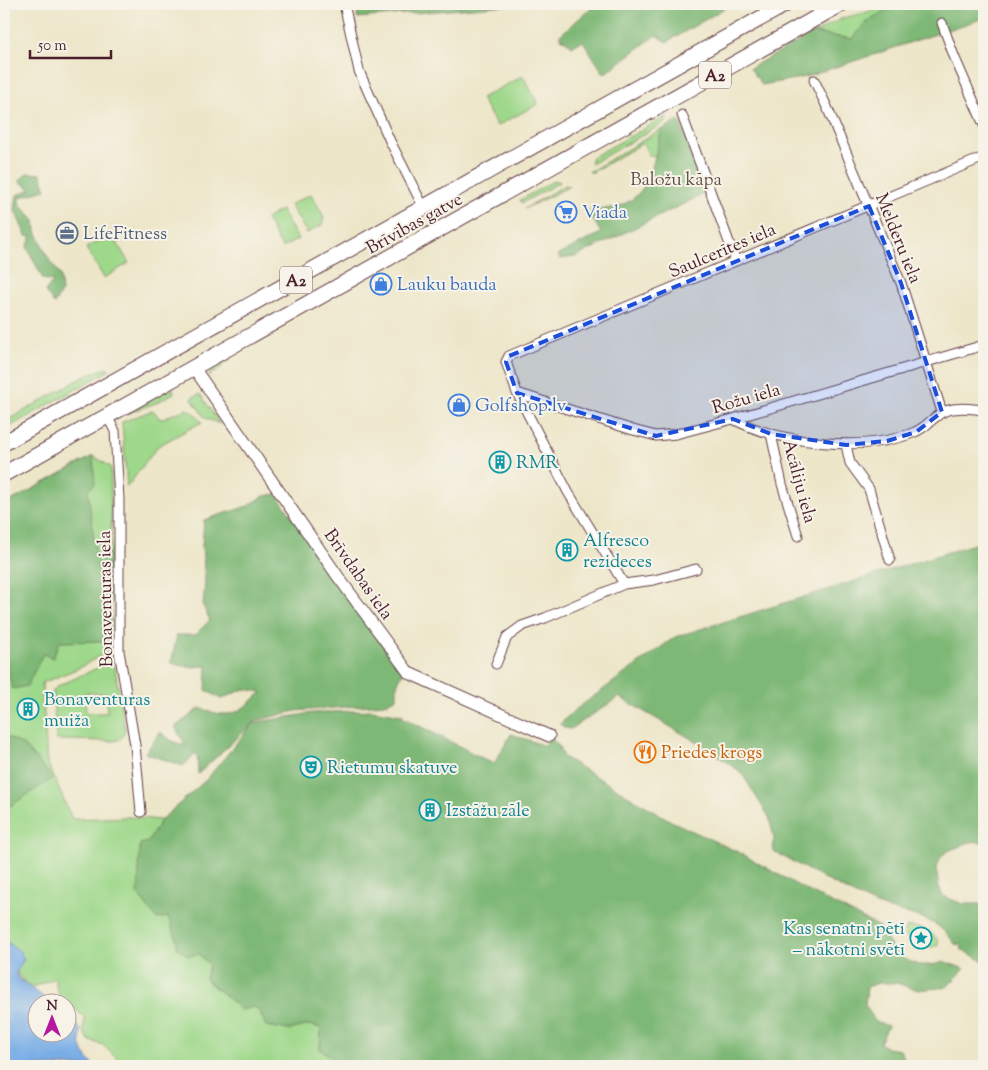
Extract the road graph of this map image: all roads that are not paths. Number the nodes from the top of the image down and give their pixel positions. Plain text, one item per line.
1 (344, 4) edge
2 (786, 4) edge
3 (841, 4) edge
4 (942, 23) dead end
5 (814, 80) dead end
6 (682, 115) dead end
7 (984, 124) edge
8 (984, 157) edge
9 (869, 206) junction
10 (424, 208) junction
11 (736, 261) junction
12 (984, 345) edge
13 (926, 361) junction
14 (194, 368) junction
15 (517, 393) junction
16 (984, 410) edge
17 (942, 412) junction
18 (107, 416) junction
19 (734, 419) junction
20 (771, 434) junction
21 (4, 443) edge
22 (846, 445) junction
23 (4, 474) edge
24 (798, 536) dead end
25 (890, 560) dead end
26 (696, 570) dead end
27 (624, 584) junction
28 (496, 664) dead end
29 (549, 736) dead end
30 (140, 812) dead end

1 - 10 street
2 - 10 highway, Brīvības gatve / A2
3 - 14 highway, Brīvības gatve / A2
4 - 7 street
5 - 9 street, Melderu iela
6 - 11 street
8 - 9 street, Saulcerītes iela
9 - 11 street, Saulcerītes iela
9 - 13 street, Melderu iela
10 - 21 highway, Brīvības gatve / A2
11 - 15 street, Saulcerītes iela
12 - 13 street, Rožu iela
13 - 17 street, Melderu iela
13 - 19 street, Rožu iela
14 - 18 highway, Brīvības gatve / A2
14 - 29 street, Brīvdabas iela
15 - 19 street, Rožu iela
15 - 27 street, Saulcerītes iela
16 - 17 street
17 - 22 street
18 - 23 highway, Brīvības gatve / A2
18 - 30 street, Bonaventuras iela
19 - 20 street
20 - 22 street
20 - 24 street, Acāliju iela
22 - 25 street
26 - 27 street
27 - 28 street

